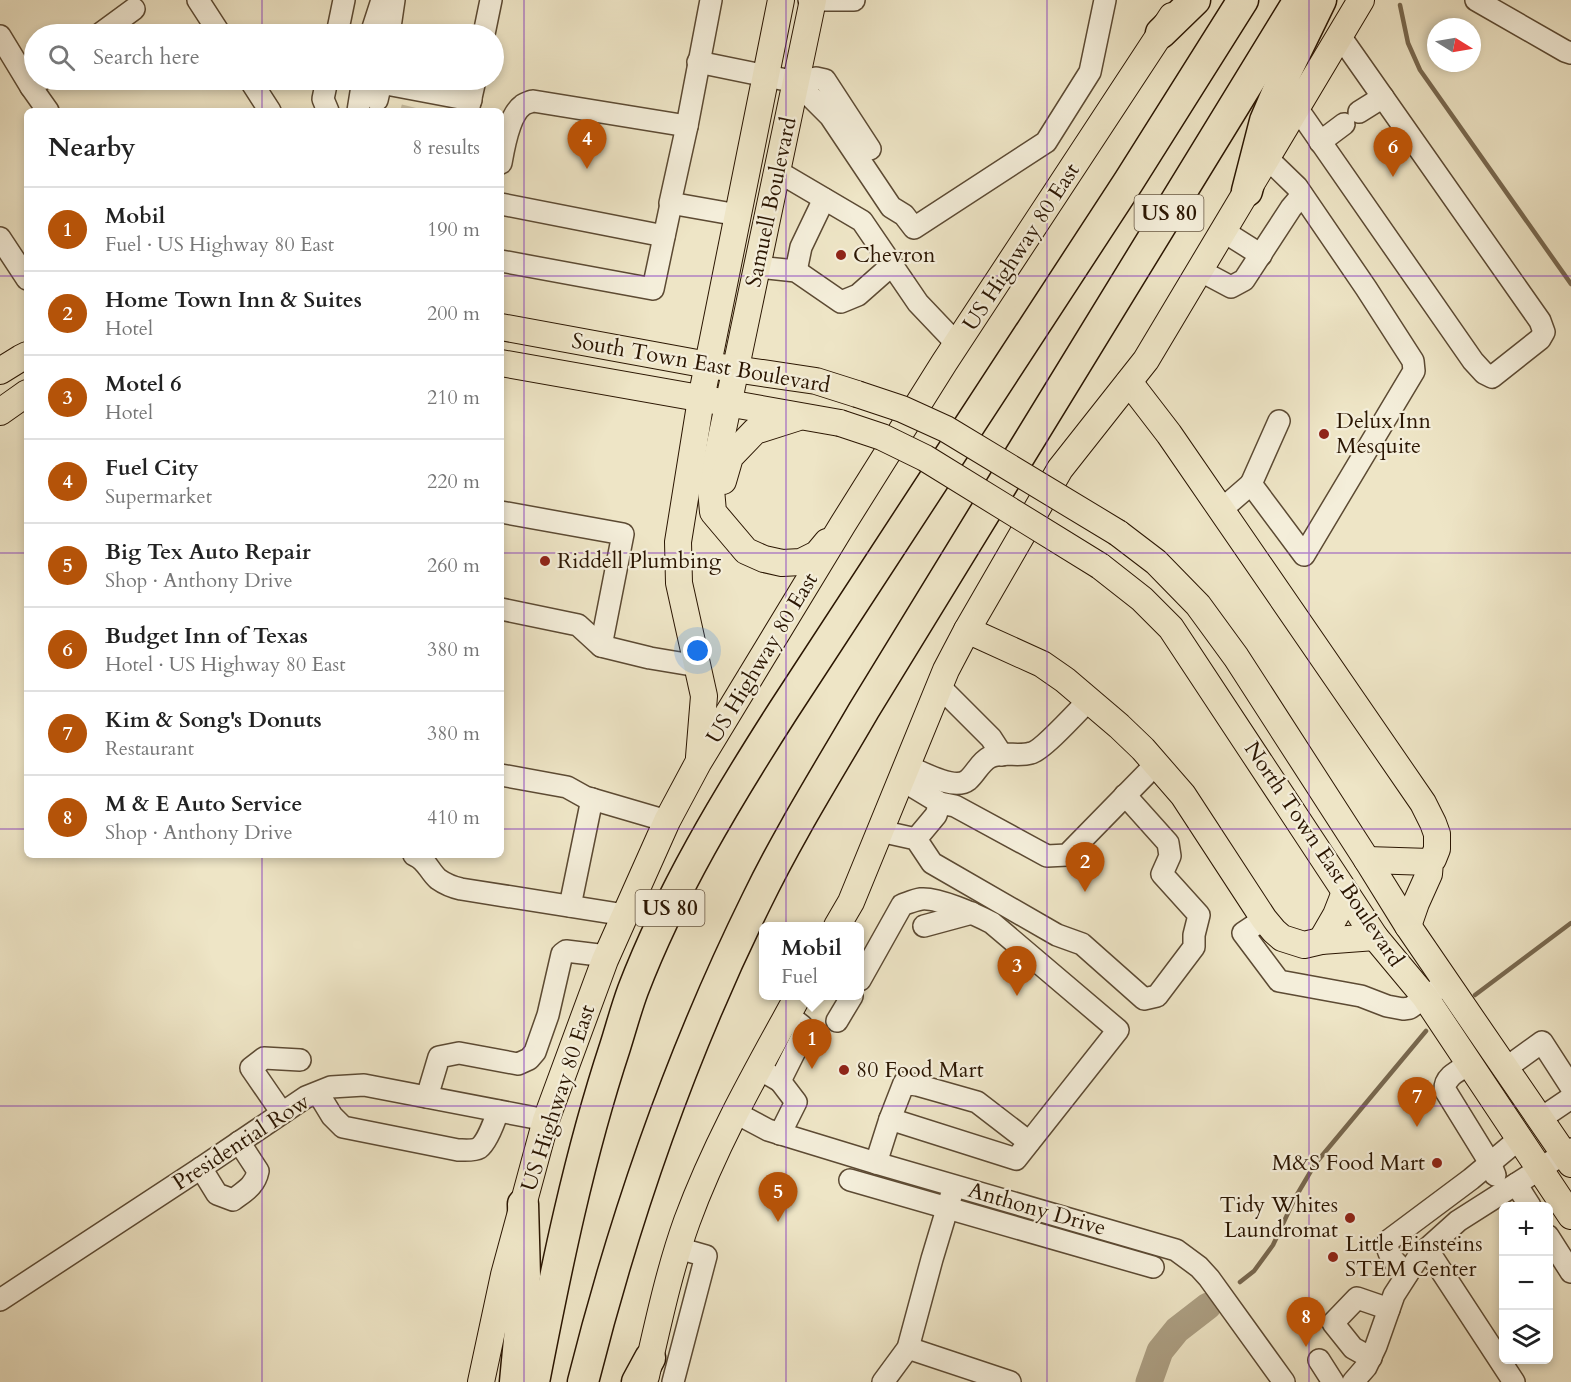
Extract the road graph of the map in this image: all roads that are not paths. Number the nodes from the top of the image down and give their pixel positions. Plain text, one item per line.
1 (198, 0) edge
2 (344, 0) edge
3 (382, 0) edge
4 (394, 0) edge
5 (491, 0) edge
6 (711, 0) edge
7 (781, 0) edge
8 (812, 0) edge
9 (854, 0) edge
10 (1105, 0) edge
11 (1181, 0) edge
12 (1195, 0) edge
13 (1243, 0) edge
14 (1299, 0) edge
15 (1321, 0) edge
16 (1361, 0) edge
17 (1476, 0) edge
18 (134, 9) dead end
19 (114, 24) edge
20 (214, 24) edge
21 (339, 24) edge
22 (374, 24) edge
23 (390, 24) edge
24 (486, 24) edge
25 (1161, 33) junction
26 (0, 36) edge
27 (1340, 36) junction
28 (1569, 49) edge
29 (698, 63) junction
30 (24, 67) edge
31 (766, 76) junction
32 (796, 82) junction
33 (39, 90) edge
34 (256, 90) edge
35 (325, 90) edge
36 (373, 90) edge
37 (391, 90) edge
38 (471, 97) edge
39 (1383, 97) junction
40 (445, 103) edge
41 (47, 108) edge
42 (268, 108) edge
43 (327, 108) edge
44 (360, 108) edge
45 (1297, 108) junction
46 (687, 126) junction
47 (1320, 142) junction
48 (504, 150) edge
49 (1267, 158) junction
50 (777, 171) junction
51 (1247, 191) junction
52 (1302, 195) junction
53 (824, 199) junction
54 (671, 204) junction
55 (504, 205) edge
56 (738, 215) junction
57 (904, 215) junction
58 (1223, 231) junction
59 (664, 236) junction
60 (873, 237) junction
61 (0, 238) edge
62 (1261, 255) junction
63 (504, 262) edge
64 (892, 265) junction
65 (757, 267) junction
66 (1199, 270) junction
67 (796, 271) junction
68 (24, 274) edge
69 (504, 328) edge
70 (957, 344) junction
71 (24, 356) edge
72 (504, 364) edge
73 (708, 365) junction
74 (736, 369) junction
75 (0, 371) edge
76 (1129, 382) junction
77 (24, 395) edge
78 (701, 399) junction
79 (728, 404) junction
80 (0, 412) edge
81 (802, 416) junction
82 (1280, 421) dead end
83 (1251, 484) junction
84 (1221, 510) junction
85 (504, 513) edge
86 (843, 524) junction
87 (726, 525) junction
88 (1118, 533) joint
89 (1100, 566) joint
90 (504, 610) edge
91 (967, 630) junction
92 (601, 646) junction
93 (698, 666) junction
94 (940, 687) junction
95 (1089, 700) junction
96 (1002, 755) junction
97 (698, 763) junction
98 (1156, 764) junction
99 (905, 773) junction
100 (504, 776) edge
101 (1125, 795) junction
102 (592, 799) junction
103 (940, 803) junction
104 (667, 821) junction
105 (880, 831) junction
106 (916, 839) junction
107 (420, 858) edge
108 (1367, 860) junction
109 (1430, 862) junction
110 (1345, 892) junction
111 (570, 906) junction
112 (972, 913) junction
113 (625, 915) junction
114 (1264, 919) junction
115 (840, 922) edge
116 (1408, 926) junction
117 (886, 933) junction
118 (1375, 937) junction
119 (1321, 941) junction
120 (607, 956) junction
121 (864, 973) edge
122 (1435, 990) junction
123 (850, 1000) edge
124 (793, 1005) edge
125 (837, 1021) dead end
126 (300, 1060) dead end
127 (1470, 1064) junction
128 (1506, 1068) junction
129 (770, 1075) junction
130 (1571, 1087) edge
131 (318, 1093) junction
132 (428, 1097) junction
133 (1571, 1098) edge
134 (498, 1111) junction
135 (282, 1113) junction
136 (736, 1113) junction
137 (890, 1119) junction
138 (1540, 1119) junction
139 (546, 1120) junction
140 (780, 1134) junction
141 (1519, 1139) junction
142 (1029, 1142) junction
143 (239, 1143) junction
144 (1568, 1155) edge
145 (876, 1163) junction
146 (1490, 1163) junction
147 (201, 1168) junction
148 (1539, 1169) junction
149 (850, 1180) dead end
150 (955, 1186) junction
151 (1509, 1188) junction
152 (1525, 1202) edge
153 (523, 1204) junction
154 (948, 1208) junction
155 (1571, 1216) edge
156 (1553, 1244) edge
157 (678, 1248) junction
158 (1427, 1249) junction
159 (1153, 1267) dead end
160 (1571, 1272) edge
161 (1407, 1274) junction
162 (0, 1300) edge
163 (1389, 1309) junction
164 (908, 1348) junction
165 (1371, 1358) junction
166 (1319, 1360) dead end
167 (644, 1374) edge
168 (481, 1382) edge
169 (515, 1382) edge
170 (534, 1382) edge
171 (583, 1382) edge
172 (673, 1382) edge
173 (883, 1382) edge
174 (1010, 1382) edge
175 (1284, 1382) edge
176 (1333, 1382) edge
177 (1353, 1382) edge
178 (1514, 1382) edge

1 - 20 street
2 - 21 street
3 - 22 street
4 - 23 street
5 - 24 street
6 - 29 street
7 - 31 main road, Samuell Boulevard
8 - 9 street
8 - 32 main road, Samuell Boulevard
10 - 57 street
11 - 25 main road, US Highway 80 East
12 - 25 highway
13 - 170 highway, US 80
14 - 171 highway, US 80
15 - 51 highway
16 - 27 main road
17 - 28 street
18 - 19 street
25 - 70 main road, US Highway 80 East
26 - 30 street
27 - 39 street
27 - 45 main road
29 - 31 street
29 - 46 street
31 - 32 street
31 - 56 main road, Samuell Boulevard
32 - 50 main road, Samuell Boulevard
32 - 57 street
33 - 41 street
34 - 42 street
35 - 43 street
36 - 44 street
37 - 40 street
38 - 40 street
39 - 47 street
39 - 47 street
45 - 47 street
45 - 49 main road
46 - 48 street
46 - 54 street
49 - 51 main road
49 - 52 street
50 - 53 street
50 - 65 main road, Samuell Boulevard
51 - 58 main road
52 - 62 street
52 - 83 street
53 - 60 street
53 - 67 street
54 - 56 street
54 - 59 street
55 - 59 street
56 - 73 main road, Samuell Boulevard
57 - 60 street
58 - 62 street
58 - 66 main road
59 - 63 street
60 - 64 street
61 - 68 street
62 - 66 street
64 - 67 street
64 - 70 street
65 - 67 street
65 - 74 main road, Samuell Boulevard
66 - 76 main road
69 - 73 main road, South Town East Boulevard
70 - 86 main road, US Highway 80 East
71 - 75 main road
72 - 78 main road, South Town East Boulevard
73 - 74 main road, South Town East Boulevard
73 - 78 main road, Samuell Boulevard
74 - 79 main road, Samuell Boulevard
74 - 88 main road, South Town East Boulevard, bridge
76 - 84 main road
76 - 91 main road
77 - 80 main road
78 - 79 main road, South Town East Boulevard
78 - 93 main road, Samuell Boulevard
79 - 81 main road, South Town East Boulevard
79 - 87 main road, Samuell Boulevard
81 - 87 main road
81 - 89 main road, South Town East Boulevard, bridge
82 - 83 street
83 - 84 street
84 - 109 main road
85 - 92 street
86 - 87 main road, Samuell Boulevard
86 - 97 main road, US Highway 80 East
88 - 108 main road, North Town East Boulevard
89 - 110 main road, North Town East Boulevard
90 - 92 street
91 - 94 main road
91 - 95 main road
92 - 93 street
93 - 97 main road, Samuell Boulevard
94 - 96 street
94 - 99 main road
95 - 96 street
95 - 98 main road
96 - 99 street
97 - 104 main road, US Highway 80 East
98 - 101 street
98 - 114 main road
99 - 103 street
99 - 105 main road
100 - 102 street
101 - 103 street
101 - 106 street
102 - 104 street
102 - 111 street
103 - 106 street
104 - 113 main road, US Highway 80 East
105 - 106 street
105 - 115 main road
107 - 111 street
108 - 109 main road
108 - 116 main road, North Town East Boulevard
109 - 116 main road
110 - 118 main road, North Town East Boulevard
110 - 119 main road
111 - 113 street
112 - 117 street
112 - 117 street
112 - 142 street
113 - 120 main road, US Highway 80 East
114 - 119 main road
114 - 122 street
116 - 122 main road, North Town East Boulevard
117 - 121 street
118 - 119 main road
118 - 122 main road, North Town East Boulevard
120 - 132 street
120 - 139 main road, US Highway 80 East
122 - 127 main road, North Town East Boulevard
122 - 128 main road, North Town East Boulevard
123 - 125 street
124 - 129 main road
126 - 135 street
127 - 141 main road, North Town East Boulevard
127 - 146 street
128 - 130 street
128 - 138 main road, North Town East Boulevard
129 - 136 main road
129 - 140 street
131 - 132 street, Presidential Row
131 - 134 street
131 - 135 street, Presidential Row
132 - 134 street, Presidential Row
133 - 138 street
134 - 139 street, Presidential Row
135 - 143 street, Presidential Row
136 - 140 street, Anthony Drive
136 - 157 main road
137 - 142 street
137 - 142 street
137 - 145 street
138 - 144 main road, North Town East Boulevard
139 - 153 main road, US Highway 80 East
140 - 145 street, Anthony Drive
141 - 146 street
141 - 148 main road, North Town East Boulevard
143 - 147 street, Presidential Row
143 - 147 street
144 - 148 street
145 - 150 street, Anthony Drive
146 - 151 street
146 - 161 street
147 - 162 street, Presidential Row
148 - 151 street
148 - 155 main road, North Town East Boulevard
149 - 154 street
150 - 154 street
150 - 175 street, Anthony Drive
151 - 152 street
151 - 158 street
153 - 168 main road, US Highway 80 East
153 - 169 highway
154 - 159 street
154 - 164 street
156 - 160 street
157 - 167 main road
157 - 172 street
158 - 161 street
158 - 178 street
161 - 163 street
163 - 165 street
163 - 165 street
164 - 173 street
164 - 174 street
165 - 177 street
166 - 176 street

